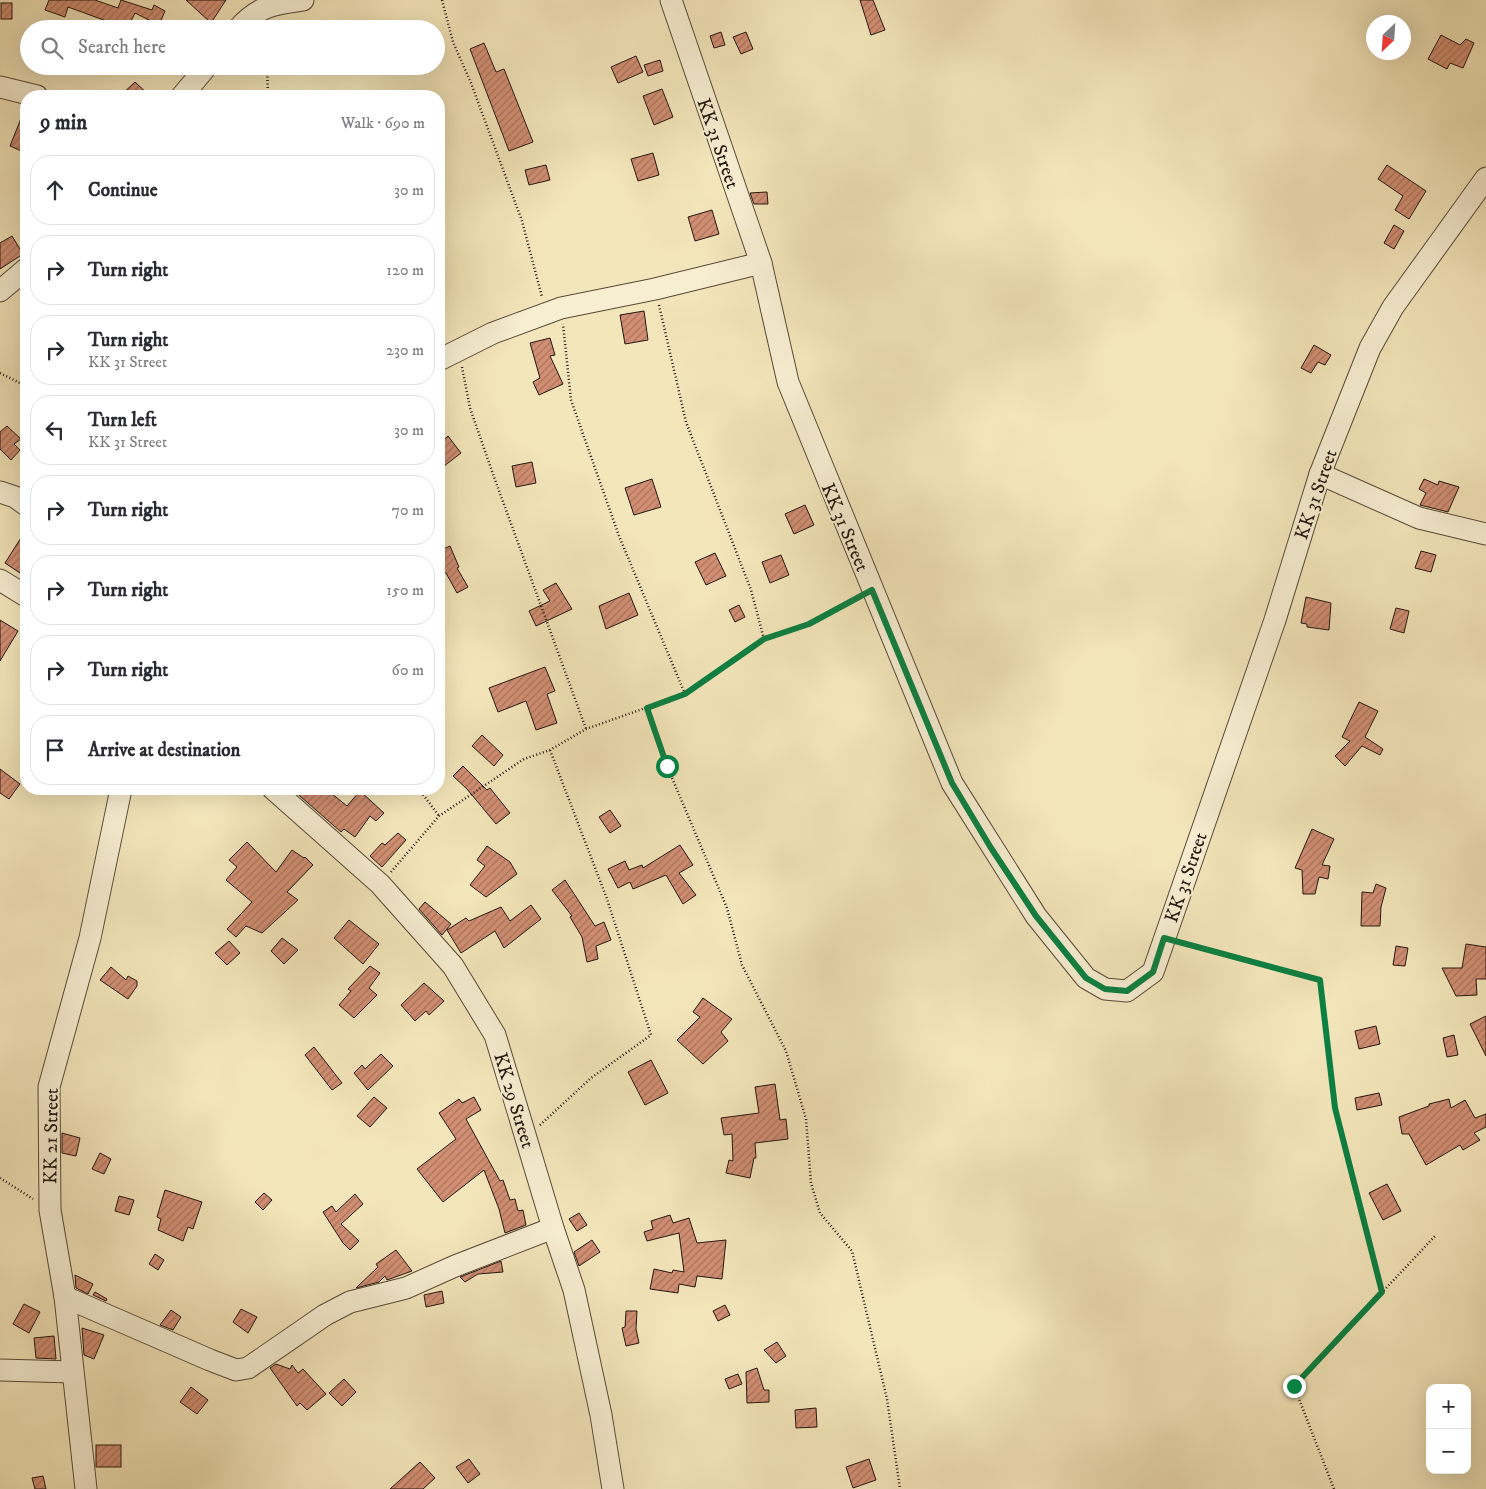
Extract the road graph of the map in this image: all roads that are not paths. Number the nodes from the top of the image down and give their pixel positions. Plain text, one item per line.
1 (303, 0) edge
2 (672, 0) edge
3 (246, 20) edge
4 (200, 75) edge
5 (0, 87) edge
6 (187, 90) edge
7 (20, 92) edge
8 (1484, 184) edge
9 (761, 263) junction
10 (20, 273) edge
11 (0, 291) edge
12 (445, 357) edge
13 (1320, 474) junction
14 (0, 492) edge
15 (20, 501) edge
16 (1486, 534) edge
17 (0, 580) edge
18 (20, 592) edge
19 (120, 795) edge
20 (281, 795) edge
21 (553, 1228) junction
22 (65, 1297) junction
23 (0, 1370) edge
24 (72, 1372) junction
25 (86, 1489) edge
26 (613, 1489) edge

1 - 3 street
2 - 9 street, KK 31 Street
4 - 6 street
5 - 7 street
8 - 13 street, KK 31 Street
9 - 12 street
9 - 13 street, KK 31 Street
10 - 11 street
13 - 16 street
14 - 15 street
17 - 18 street
19 - 22 street, KK 21 Street
20 - 21 street, KK 29 Street
21 - 22 street
21 - 26 street, KK 29 Street
22 - 24 street, KK 21 Street
23 - 24 street
24 - 25 street, KK 21 Street

